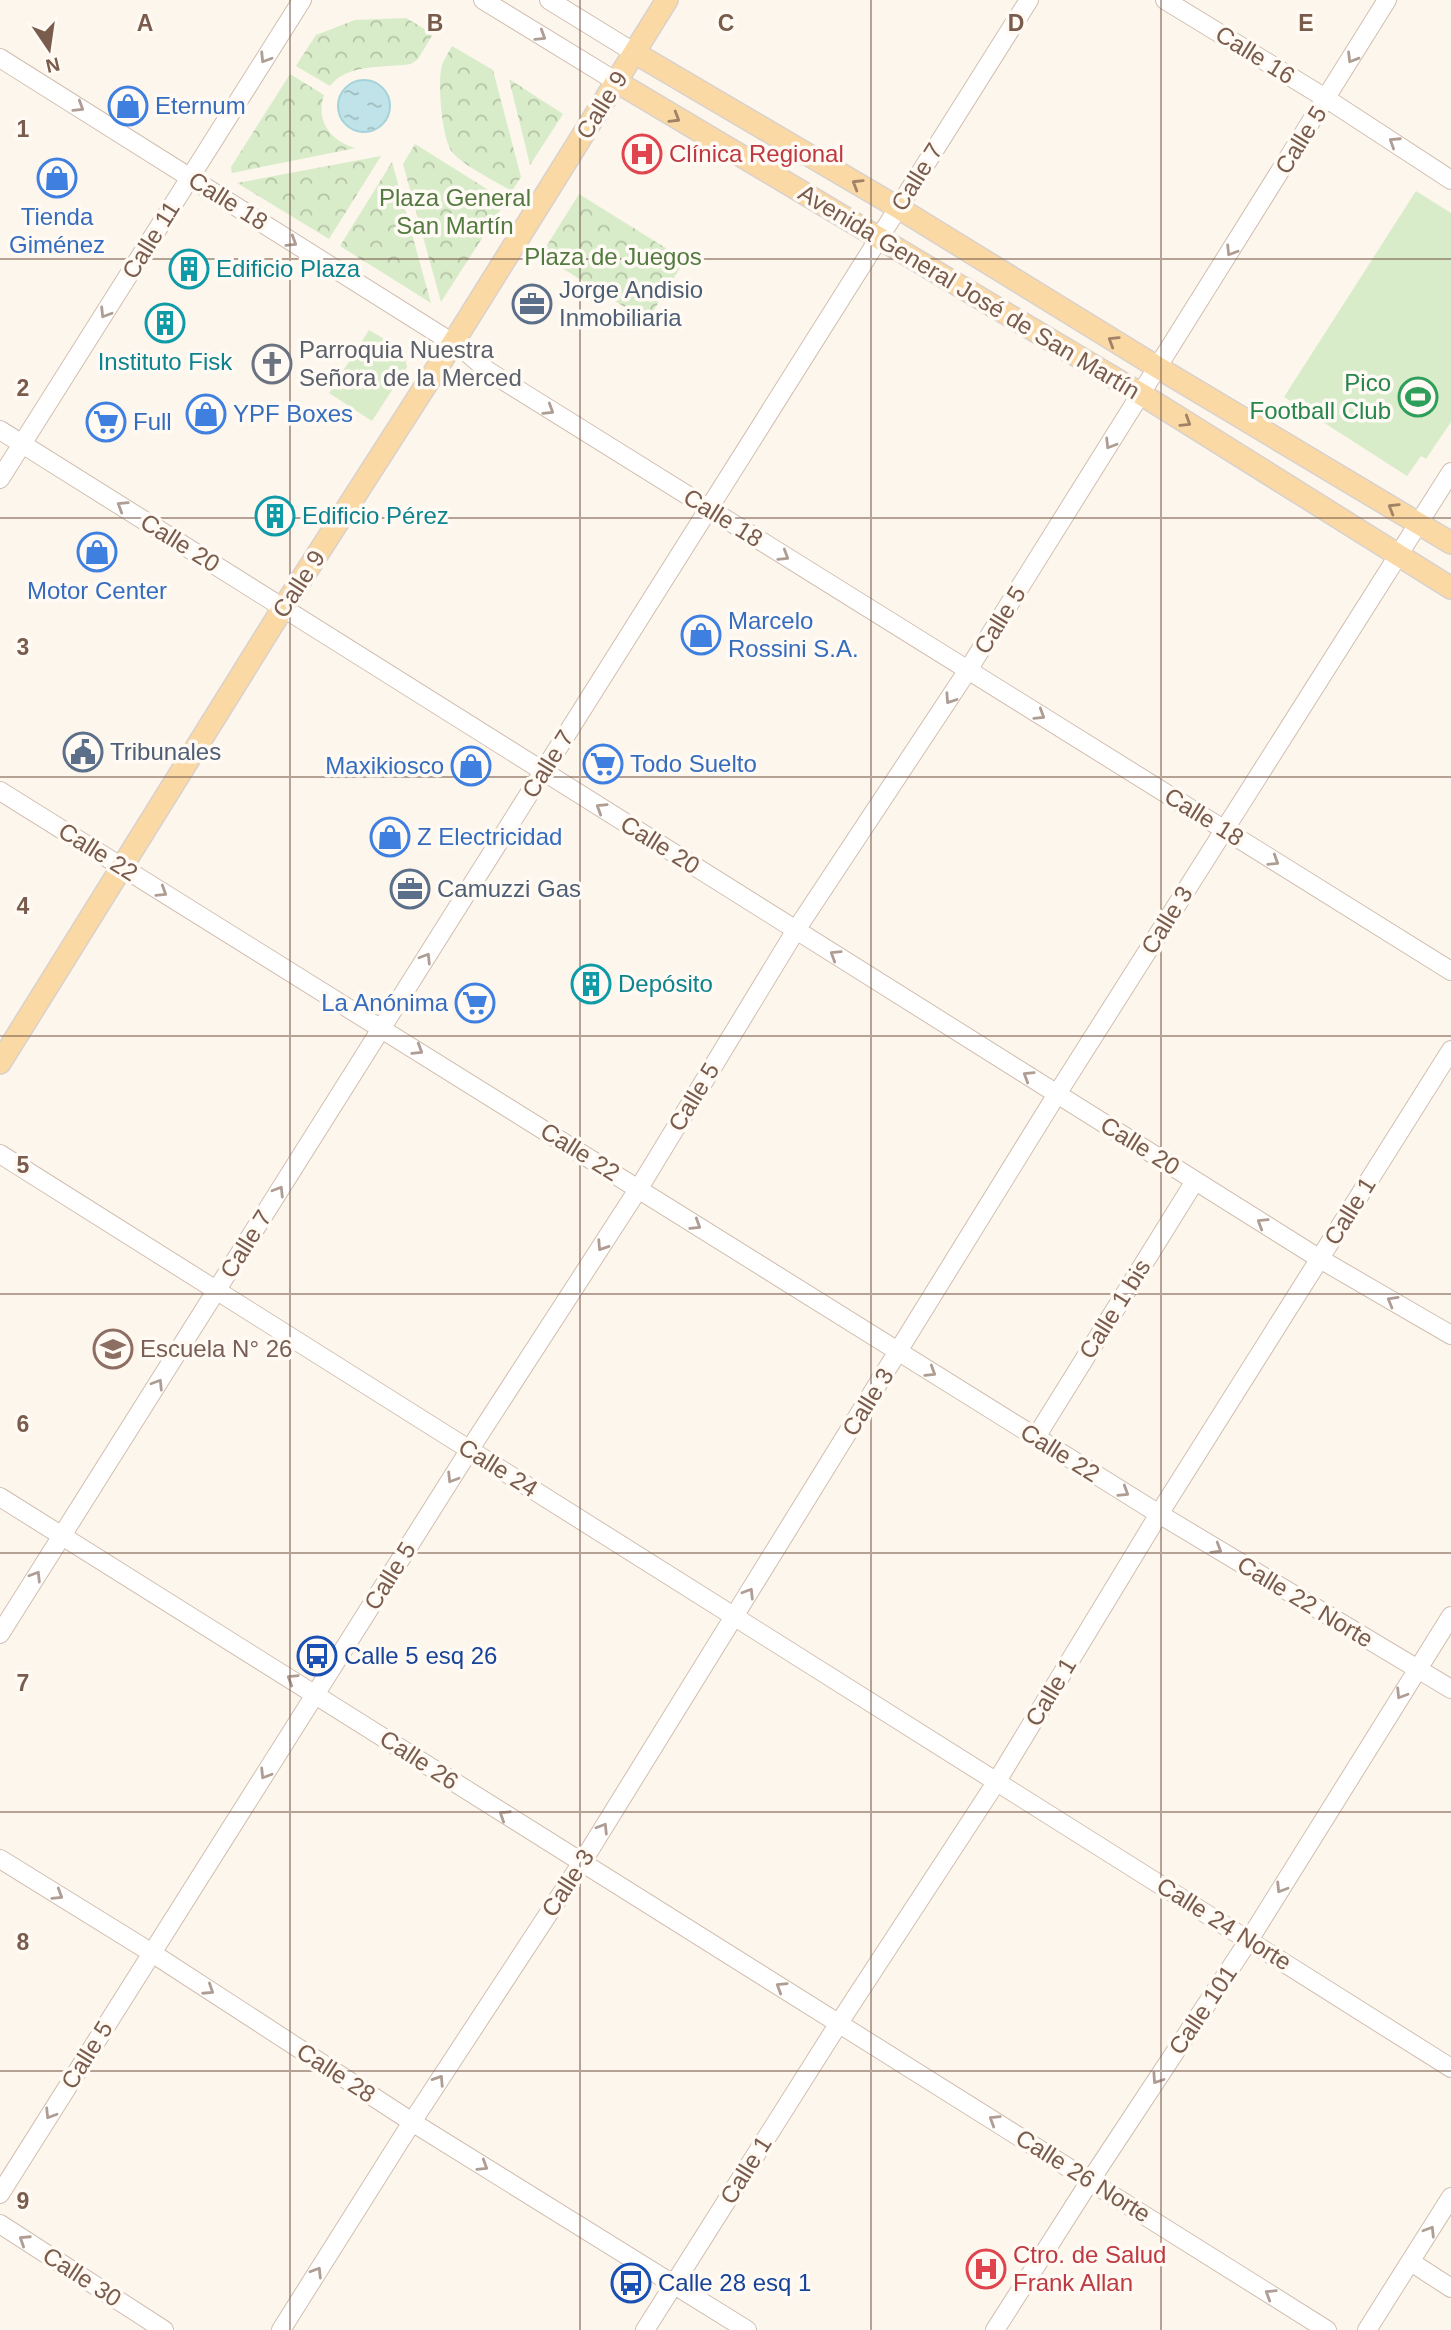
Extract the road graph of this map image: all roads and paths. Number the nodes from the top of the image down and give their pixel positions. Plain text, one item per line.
1 (302, 0) edge
2 (484, 0) edge
3 (549, 0) edge
4 (667, 0) edge
5 (1029, 0) edge
6 (1165, 0) edge
7 (1387, 0) edge
8 (635, 53) junction
9 (0, 58) edge
10 (617, 82) junction
11 (1327, 99) junction
12 (190, 177) junction
13 (1451, 180) edge
14 (897, 207) junction
15 (878, 239) junction
16 (453, 343) junction
17 (1157, 367) junction
18 (1141, 394) junction
19 (0, 430) edge
20 (22, 444) junction
21 (1451, 471) edge
22 (0, 479) edge
23 (709, 509) junction
24 (1418, 523) junction
25 (1451, 543) edge
26 (1398, 555) junction
27 (1451, 588) edge
28 (283, 608) junction
29 (968, 670) junction
30 (543, 772) junction
31 (0, 791) edge
32 (1224, 830) junction
33 (122, 868) junction
34 (796, 930) junction
35 (1451, 971) edge
36 (382, 1028) junction
37 (1451, 1050) edge
38 (0, 1063) edge
39 (1057, 1094) junction
40 (0, 1154) edge
41 (1195, 1181) junction
42 (639, 1188) junction
43 (1320, 1259) junction
44 (216, 1290) junction
45 (1451, 1335) edge
46 (899, 1352) junction
47 (1036, 1437) junction
48 (470, 1450) junction
49 (0, 1497) edge
50 (1159, 1514) junction
51 (61, 1537) junction
52 (735, 1616) junction
53 (1451, 1616) edge
54 (0, 1634) edge
55 (1417, 1668) junction
56 (1451, 1689) edge
57 (315, 1694) junction
58 (997, 1780) junction
59 (0, 1859) edge
60 (581, 1864) junction
61 (1249, 1940) junction
62 (152, 1953) junction
63 (839, 2023) junction
64 (1451, 2068) edge
65 (412, 2122) junction
66 (1090, 2181) junction
67 (0, 2194) edge
68 (1451, 2197) edge
69 (0, 2224) edge
70 (1411, 2262) junction
71 (674, 2284) junction
72 (1451, 2288) edge
73 (164, 2330) edge
74 (281, 2330) edge
75 (645, 2330) edge
76 (747, 2330) edge
77 (995, 2330) edge
78 (1327, 2330) edge
79 (1367, 2330) edge

1 -> 12 street, Calle 11
2 -> 10 street, Avenida General José de San Martín
3 - 8 street, Avenida General José de San Martín
4 - 8 main road, Calle 9
5 - 14 street, Calle 7
6 - 11 street, Calle 16
7 -> 11 street, Calle 5
8 - 10 main road, Calle 9
14 -> 8 main road, Avenida General José de San Martín
9 -> 12 street, Calle 18
10 -> 15 main road, Avenida General José de San Martín
10 - 16 main road, Calle 9
13 -> 11 street, Calle 16
11 -> 17 street, Calle 5
12 -> 16 street, Calle 18
12 -> 20 street, Calle 11
14 - 15 street, Calle 7
17 -> 14 main road, Avenida General José de San Martín
15 - 18 main road, Avenida General José de San Martín
15 - 23 street, Calle 7
16 -> 23 street, Calle 18
16 - 28 main road, Calle 9
17 - 18 street, Calle 5
24 -> 17 main road, Avenida General José de San Martín
18 -> 26 main road, Avenida General José de San Martín
18 -> 29 street, Calle 5
19 - 20 street, Calle 20
20 - 22 street, Calle 11
28 -> 20 street, Calle 20
21 - 24 street, Calle 3
23 -> 29 street, Calle 18
23 - 30 street, Calle 7
24 - 25 main road, Avenida General José de San Martín
24 - 26 street, Calle 3
26 - 27 main road, Avenida General José de San Martín
26 - 32 street, Calle 3
28 - 30 street, Calle 20
28 - 33 main road, Calle 9
29 -> 32 street, Calle 18
29 -> 34 street, Calle 5
34 -> 30 street, Calle 20
36 -> 30 street, Calle 7
31 - 33 street, Calle 22
32 -> 35 street, Calle 18
32 - 39 street, Calle 3
33 -> 36 street, Calle 22
33 - 38 main road, Calle 9
39 -> 34 street, Calle 20
34 - 42 street, Calle 5
36 -> 42 street, Calle 22
44 -> 36 street, Calle 7
37 - 43 street, Calle 1
39 - 41 street, Calle 20
39 - 46 street, Calle 3
40 - 44 street, Calle 24
43 -> 41 street, Calle 20
41 - 47 street, Calle 1 bis
42 -> 46 street, Calle 22
42 -> 48 street, Calle 5
45 -> 43 street, Calle 20
43 - 50 street, Calle 1
44 - 48 street, Calle 24
51 -> 44 street, Calle 7
46 -> 47 street, Calle 22
52 -> 46 street, Calle 3
47 -> 50 street, Calle 22
48 - 52 street, Calle 24
48 -> 57 street, Calle 5
49 - 51 street, Calle 26
50 -> 55 street, Calle 22 Norte
50 - 58 street, Calle 1
54 -> 51 street, Calle 7
57 -> 51 street, Calle 26
52 - 58 street, Calle 24
60 -> 52 street, Calle 3
53 - 55 street, Calle 101
55 - 56 street, Calle 22 Norte
55 -> 61 street, Calle 101
60 -> 57 street, Calle 26
57 -> 62 street, Calle 5
58 - 61 street, Calle 24 Norte
58 - 63 street, Calle 1
59 -> 62 street, Calle 28
63 -> 60 street, Calle 26
65 -> 60 street, Calle 3
61 - 64 street, Calle 24 Norte
61 -> 66 street, Calle 101
62 -> 65 street, Calle 28
62 -> 67 street, Calle 5
66 -> 63 street, Calle 26 Norte
63 - 71 street, Calle 1
65 -> 71 street, Calle 28
74 -> 65 street, Calle 3
66 - 77 street, Calle 101
78 -> 66 street, Calle 26 Norte
70 -> 68 street
73 -> 69 street, Calle 30
70 - 72 street
70 - 79 street
71 - 75 street, Calle 1
71 - 76 street, Calle 28

